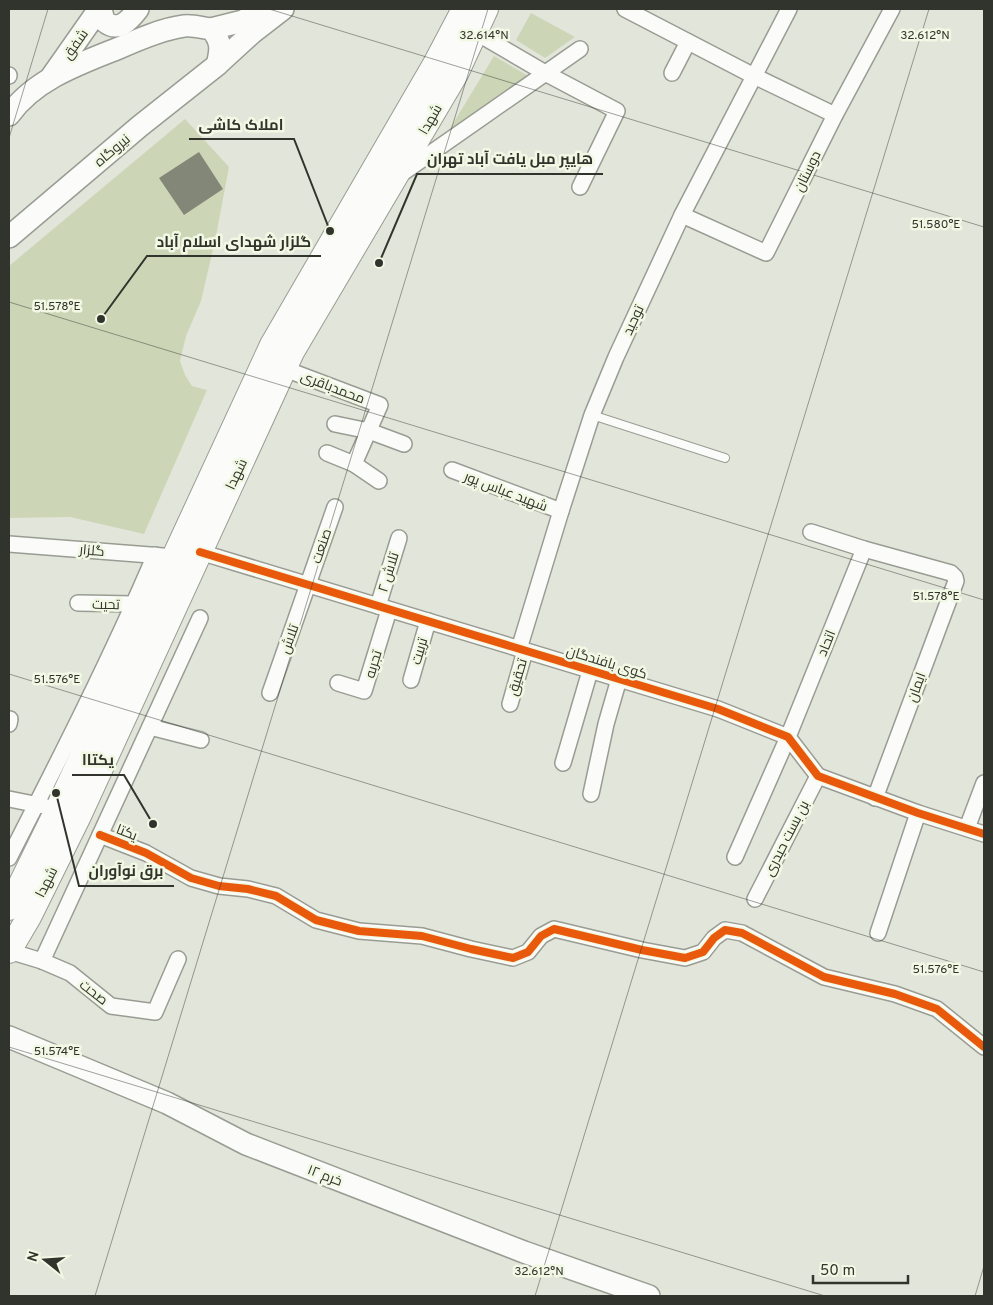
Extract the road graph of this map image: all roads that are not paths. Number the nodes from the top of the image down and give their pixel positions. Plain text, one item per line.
1 (100, 9) edge
2 (140, 9) edge
3 (263, 9) edge
4 (283, 9) edge
5 (464, 9) edge
6 (486, 9) edge
7 (625, 9) edge
8 (789, 9) edge
9 (892, 9) edge
10 (185, 26) junction
11 (248, 27) junction
12 (211, 29) junction
13 (475, 32) junction
14 (688, 42) junction
15 (580, 49) dead end
16 (217, 65) junction
17 (672, 73) dead end
18 (547, 74) junction
19 (754, 76) junction
20 (50, 79) junction
21 (424, 83) junction
22 (444, 94) junction
23 (11, 110) edge
24 (835, 115) junction
25 (395, 178) junction
26 (580, 187) dead end
27 (682, 215) junction
28 (9, 237) edge
29 (285, 369) junction
30 (592, 415) junction
31 (335, 424) dead end
32 (369, 431) junction
33 (404, 444) dead end
34 (328, 453) dead end
35 (725, 458) dead end
36 (354, 464) junction
37 (452, 470) dead end
38 (379, 481) dead end
39 (335, 507) dead end
40 (561, 511) junction
41 (811, 532) dead end
42 (398, 538) dead end
43 (9, 544) edge
44 (864, 549) junction
45 (200, 552) junction
46 (165, 556) junction
47 (308, 585) junction
48 (78, 603) dead end
49 (134, 604) junction
50 (383, 608) junction
51 (200, 618) dead end
52 (428, 621) junction
53 (522, 650) junction
54 (590, 671) junction
55 (620, 679) junction
56 (411, 680) dead end
57 (338, 683) dead end
58 (270, 693) dead end
59 (510, 704) dead end
60 (150, 727) junction
61 (788, 737) junction
62 (201, 740) dead end
63 (563, 763) dead end
64 (818, 776) junction
65 (984, 783) edge
66 (591, 794) dead end
67 (875, 798) junction
68 (9, 799) edge
69 (48, 807) junction
70 (918, 813) junction
71 (967, 828) junction
72 (984, 834) edge
73 (100, 835) junction
74 (9, 857) edge
75 (735, 857) dead end
76 (755, 899) dead end
77 (9, 908) edge
78 (878, 933) dead end
79 (9, 951) edge
80 (178, 959) dead end
81 (42, 961) junction
82 (9, 1037) edge
83 (984, 1047) edge
84 (649, 1296) edge

1 - 2 main road
1 - 20 main road, شفق
2 - 10 main road
3 - 11 main road, نیروگاه
4 - 11 main road, نیروگاه
5 - 21 main road, شهدا
6 - 13 main road, شهدا
7 - 14 street
8 - 19 street, توحید
9 - 24 street, دوستان
10 - 12 main road, نیروگاه
10 - 20 main road, نیروگاه
11 - 12 main road, نیروگاه
11 - 16 main road, نیروگاه
12 - 16 main road
13 - 18 street
13 - 22 main road, شهدا
14 - 17 street
14 - 19 street
15 - 18 street
16 - 28 main road, نیروگاه
18 - 25 street
18 - 26 street
19 - 24 street
19 - 27 street, توحید
20 - 23 main road, نیروگاه
21 - 22 main road
21 - 46 main road, شهدا
22 - 25 main road, شهدا
24 - 27 street, دوستان
25 - 29 main road, شهدا
27 - 30 street, توحید
29 - 32 street, محمدباقری
29 - 45 main road, شهدا
30 - 35 lane
30 - 40 street, توحید
31 - 32 street
32 - 33 street
32 - 36 street
34 - 36 street
36 - 38 street
37 - 40 street, شهید عباس پور
39 - 47 street, صنعت
40 - 53 street, توحید
41 - 44 street
42 - 50 street, تلاش ۲
43 - 46 street, گلزار
44 - 61 street, اتحاد
44 - 67 street, ایمان
45 - 47 street, کوی بافندگان
45 - 79 main road, شهدا
46 - 49 street
46 - 69 main road, شهدا
47 - 50 street, کوی بافندگان
47 - 58 street, تلاش
48 - 49 street, تحیت
49 - 69 street
50 - 52 street, کوی بافندگان
50 - 57 street, تجربه
51 - 60 street
52 - 53 street, کوی بافندگان
52 - 56 street, تربیت
53 - 54 street, کوی بافندگان
53 - 59 street, تحقیق
54 - 55 street, کوی بافندگان
54 - 63 street
55 - 61 street, کوی بافندگان
55 - 66 street
60 - 62 street
60 - 73 street
61 - 64 street
61 - 75 street, اتحاد
64 - 67 street
64 - 76 street, بن بست حیدری
65 - 71 street
67 - 70 street
68 - 69 street
69 - 74 street
69 - 77 main road, شهدا
70 - 71 street
70 - 78 street
71 - 72 street
73 - 81 street
73 - 83 street, یکتا
79 - 81 street, صحت
80 - 81 street, صحت
82 - 84 main road, خرم ۱۲

